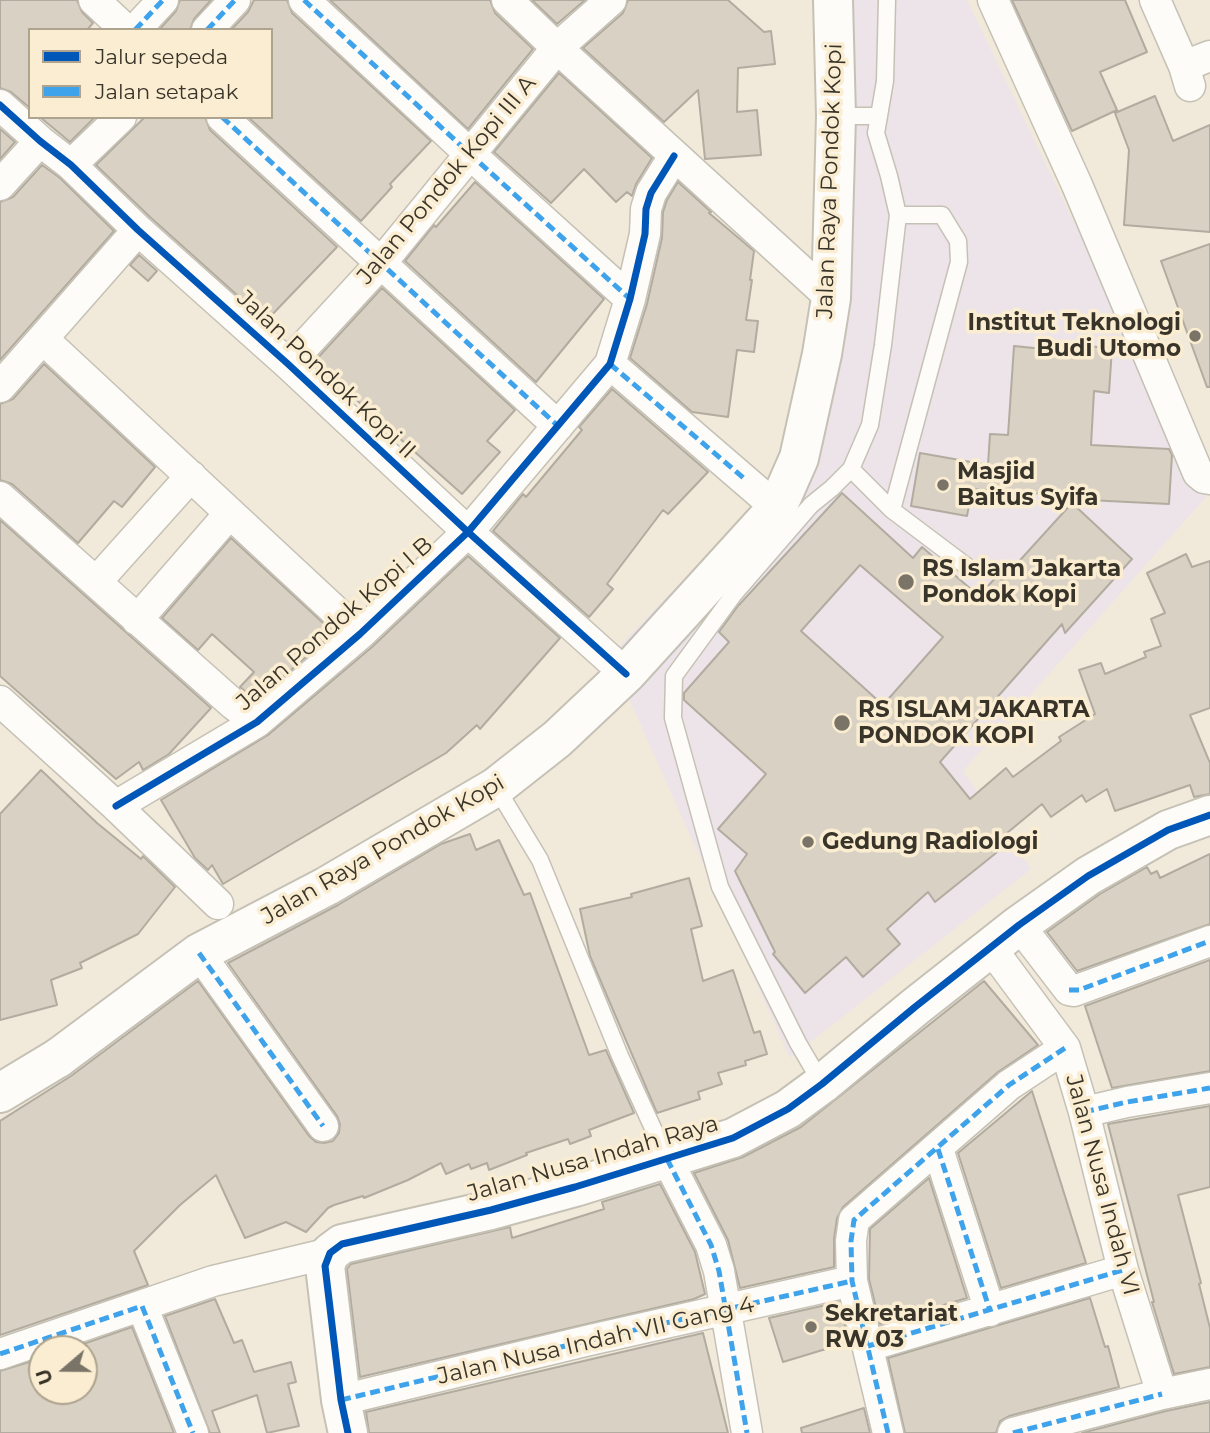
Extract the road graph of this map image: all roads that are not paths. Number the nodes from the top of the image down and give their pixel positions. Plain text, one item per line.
1 (94, 0) edge
2 (163, 0) edge
3 (235, 0) edge
4 (304, 0) edge
5 (507, 0) edge
6 (611, 0) edge
7 (833, 0) edge
8 (887, 0) edge
9 (993, 0) edge
10 (1155, 0) edge
11 (124, 28) edge
12 (137, 28) edge
13 (209, 28) edge
14 (557, 48) junction
15 (1195, 69) edge
16 (0, 104) edge
17 (836, 116) junction
18 (878, 116) junction
19 (119, 119) edge
20 (224, 119) edge
21 (40, 141) junction
22 (470, 154) junction
23 (674, 156) junction
24 (71, 165) junction
25 (0, 185) edge
26 (898, 215) junction
27 (138, 230) junction
28 (381, 263) junction
29 (831, 298) junction
30 (630, 299) junction
31 (44, 340) junction
32 (610, 363) junction
33 (288, 364) junction
34 (0, 387) edge
35 (558, 426) junction
36 (851, 469) junction
37 (191, 476) junction
38 (1210, 479) edge
39 (0, 497) edge
40 (777, 508) junction
41 (892, 510) junction
42 (230, 513) junction
43 (468, 532) junction
44 (969, 568) dead end
45 (97, 582) junction
46 (137, 620) junction
47 (360, 634) junction
48 (626, 674) junction
49 (0, 701) edge
50 (257, 722) junction
51 (496, 788) junction
52 (116, 806) junction
53 (1210, 815) edge
54 (218, 904) dead end
55 (1005, 936) junction
56 (1210, 942) edge
57 (199, 953) junction
58 (1065, 1048) junction
59 (58, 1058) junction
60 (0, 1063) edge
61 (822, 1084) junction
62 (1210, 1088) edge
63 (0, 1093) edge
64 (1084, 1112) junction
65 (323, 1126) dead end
66 (938, 1149) junction
67 (667, 1159) junction
68 (330, 1254) junction
69 (1124, 1270) junction
70 (852, 1281) junction
71 (142, 1306) junction
72 (724, 1311) junction
73 (990, 1311) junction
74 (867, 1346) junction
75 (0, 1354) edge
76 (1210, 1384) edge
77 (1162, 1394) junction
78 (344, 1417) edge
79 (193, 1433) edge
80 (747, 1433) edge
81 (888, 1433) edge
82 (1013, 1433) edge

1 - 11 street
2 - 12 street
3 - 13 street
4 - 22 street
5 - 14 street
6 - 14 street, Jalan Pondok Kopi III A
7 - 17 main road, Jalan Raya Pondok Kopi
8 - 18 lane
9 - 38 street
10 - 15 street
14 - 22 street, Jalan Pondok Kopi III A
14 - 23 street
16 - 21 street, Jalan Pondok Kopi II
17 - 18 lane
17 - 29 main road, Jalan Raya Pondok Kopi
18 - 26 lane
19 - 24 street
20 - 28 street
21 - 24 street, Jalan Pondok Kopi II
21 - 25 street
22 - 28 street, Jalan Pondok Kopi III A
22 - 30 street
23 - 29 street
23 - 30 street
24 - 27 street, Jalan Pondok Kopi II
26 - 36 lane
26 - 41 lane
27 - 31 street
27 - 33 street, Jalan Pondok Kopi II
28 - 33 street, Jalan Pondok Kopi III A
28 - 35 street
29 - 40 main road, Jalan Raya Pondok Kopi
30 - 32 street
31 - 34 street
31 - 37 street
32 - 35 street, Jalan Pondok Kopi I B
32 - 40 street
33 - 43 street, Jalan Pondok Kopi II
35 - 43 street, Jalan Pondok Kopi I B
36 - 41 lane
36 - 61 lane
37 - 42 street
37 - 45 street
39 - 45 street
40 - 48 main road, Jalan Raya Pondok Kopi
41 - 44 lane
42 - 46 street
42 - 47 street
43 - 47 street, Jalan Pondok Kopi I B
43 - 48 street, Jalan Pondok Kopi II
45 - 46 street
46 - 50 street
47 - 50 street, Jalan Pondok Kopi I B
48 - 51 main road, Jalan Raya Pondok Kopi
49 - 52 street
50 - 52 street, Jalan Pondok Kopi I B
51 - 57 main road, Jalan Raya Pondok Kopi
51 - 67 lane
52 - 54 street
53 - 55 main road, Jalan Nusa Indah Raya
55 - 56 street
55 - 58 street, Jalan Nusa Indah VI
55 - 61 main road, Jalan Nusa Indah Raya
57 - 59 main road, Jalan Raya Pondok Kopi
57 - 65 street
58 - 64 street, Jalan Nusa Indah VI
58 - 66 street
59 - 60 main road
59 - 63 main road, Jalan Raya Pondok Kopi
61 - 67 main road, Jalan Nusa Indah Raya
62 - 64 street
64 - 69 street, Jalan Nusa Indah VI
66 - 70 street
66 - 73 street
67 - 68 main road, Jalan Nusa Indah Raya
67 - 72 street
68 - 71 street
68 - 78 main road
69 - 73 street
69 - 77 street, Jalan Nusa Indah VI
70 - 72 street, Jalan Nusa Indah VII Gang 4
70 - 74 street
71 - 75 street
71 - 79 street
72 - 78 street, Jalan Nusa Indah VII Gang 4
72 - 80 street
73 - 74 street
74 - 81 street
76 - 77 street
77 - 82 street

